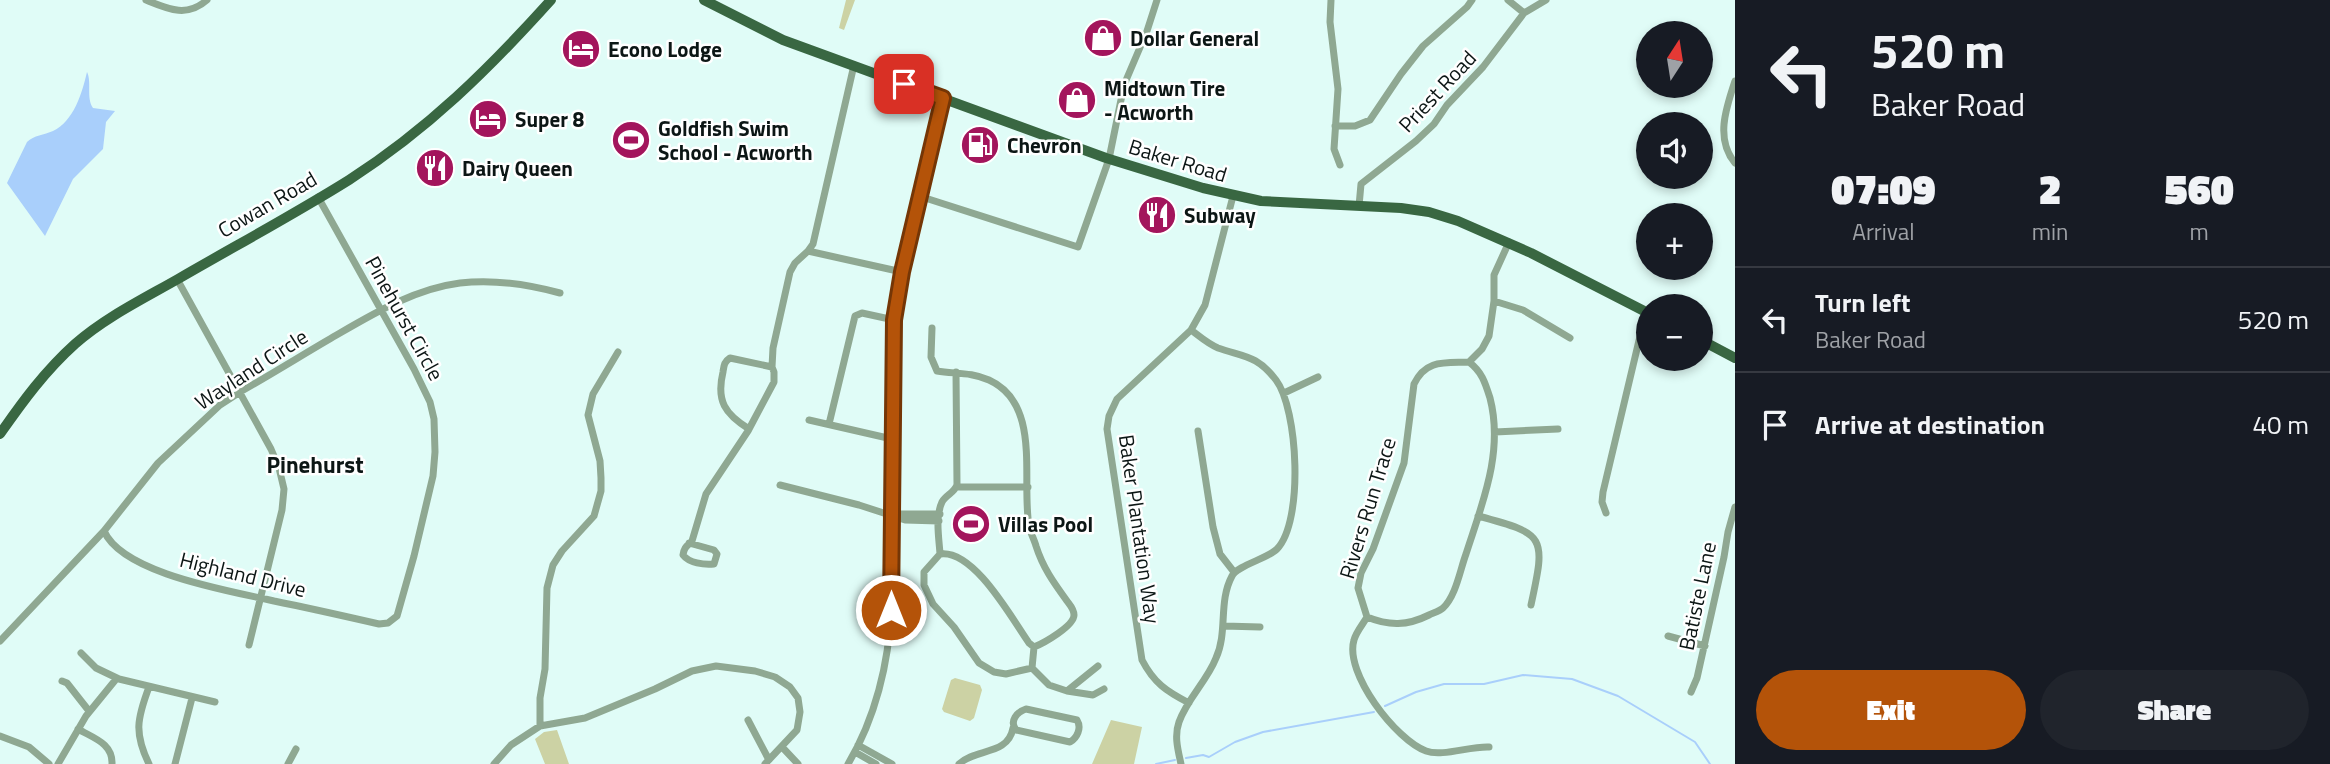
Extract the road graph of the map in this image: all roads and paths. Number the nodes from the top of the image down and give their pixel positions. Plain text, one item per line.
1 (146, 0) edge
2 (207, 0) edge
3 (551, 0) edge
4 (704, 0) edge
5 (1157, 0) edge
6 (1331, 0) edge
7 (1472, 0) edge
8 (1508, 0) edge
9 (1546, 0) edge
10 (1524, 13) junction
11 (854, 65) junction
12 (1735, 81) edge
13 (943, 98) junction
14 (1335, 126) junction
15 (1109, 159) junction
16 (1735, 163) edge
17 (1340, 165) dead end
18 (919, 196) junction
19 (1233, 196) junction
20 (318, 197) junction
21 (1359, 206) junction
22 (1509, 242) junction
23 (808, 251) junction
24 (902, 272) junction
25 (177, 279) junction
26 (560, 293) dead end
27 (1494, 301) junction
28 (1636, 306) edge
29 (380, 310) junction
30 (894, 320) junction
31 (932, 328) dead end
32 (1191, 330) junction
33 (1570, 338) dead end
34 (1713, 346) edge
35 (618, 352) dead end
36 (1636, 357) edge
37 (1735, 358) edge
38 (1469, 362) junction
39 (772, 367) junction
40 (957, 372) junction
41 (1318, 377) dead end
42 (240, 392) junction
43 (1284, 393) junction
44 (809, 420) dead end
45 (829, 424) junction
46 (750, 429) junction
47 (1558, 429) dead end
48 (1198, 431) dead end
49 (1495, 432) junction
50 (0, 434) edge
51 (892, 439) junction
52 (780, 485) dead end
53 (957, 487) junction
54 (1028, 487) junction
55 (1735, 507) edge
56 (1606, 513) dead end
57 (891, 514) junction
58 (1478, 516) junction
59 (939, 517) junction
60 (104, 531) junction
61 (689, 543) junction
62 (940, 554) junction
63 (1234, 572) junction
64 (261, 598) junction
65 (1531, 605) dead end
66 (1367, 617) junction
67 (388, 624) joint
68 (1224, 626) junction
69 (1260, 627) dead end
70 (1668, 636) dead end
71 (0, 641) edge
72 (249, 645) dead end
73 (1705, 646) junction
74 (1034, 647) junction
75 (81, 653) dead end
76 (1098, 666) dead end
77 (1032, 668) junction
78 (117, 678) junction
79 (62, 681) dead end
80 (149, 687) junction
81 (1104, 689) dead end
82 (1067, 691) junction
83 (1691, 692) dead end
84 (192, 698) junction
85 (215, 702) dead end
86 (1189, 703) junction
87 (89, 711) junction
88 (748, 720) dead end
89 (540, 726) junction
90 (1013, 728) junction
91 (78, 729) junction
92 (0, 736) edge
93 (782, 747) junction
94 (1489, 747) dead end
95 (856, 748) junction
96 (296, 749) dead end
97 (769, 760) edge
98 (50, 764) edge
99 (58, 764) edge
100 (112, 764) edge
101 (149, 764) edge
102 (175, 764) edge
103 (288, 764) edge
104 (494, 764) edge
105 (780, 764) edge
106 (798, 764) edge
107 (848, 764) edge
108 (876, 764) edge
109 (892, 764) edge
110 (959, 764) edge
111 (1181, 764) edge

1 - 2 street
3 - 20 main road, Cowan Road
4 - 11 main road, Baker Road
5 - 15 street
6 - 14 street
7 - 14 street
8 - 10 street
9 - 10 street, Priest Road
10 - 21 street, Priest Road
11 - 13 main road, Baker Road
11 - 23 street
12 - 16 street
13 - 15 main road, Baker Road
13 - 18 street
14 - 17 street
15 - 18 street
15 - 19 main road, Baker Road
18 - 24 street
19 - 21 main road, Baker Road
19 - 32 street
20 - 25 main road, Cowan Road
20 - 29 street, Pinehurst Circle
21 - 22 main road, Baker Road
22 - 27 street
22 - 28 main road, Baker Road
23 - 24 street
23 - 39 street
24 - 30 street
25 - 42 street
25 - 50 main road, Cowan Road
26 - 29 street, Wayland Circle
27 - 33 street
27 - 38 street
29 - 42 street, Wayland Circle
29 - 67 street, Pinehurst Circle
30 - 45 street
30 - 51 street
31 - 40 street
32 - 43 street
32 - 86 street, Baker Plantation Way
34 - 37 main road
35 - 89 street
36 - 56 street
38 - 49 street
38 - 66 street, Rivers Run Trace
39 - 46 street
39 - 46 street
40 - 53 street
40 - 54 street
41 - 43 street
42 - 60 street, Wayland Circle
42 - 64 street
43 - 63 street
44 - 45 street
45 - 51 street
46 - 61 street
47 - 49 street
48 - 63 street
49 - 58 street
51 - 57 street
52 - 57 street
53 - 54 street
53 - 59 street
54 - 74 street
55 - 73 street, Batiste Lane
57 - 59 street
57 - 95 street
58 - 65 street
58 - 66 street
59 - 62 street
60 - 64 street, Highland Drive
60 - 71 street, Wayland Circle
61 - 61 street
62 - 74 street
62 - 77 street
63 - 68 street
64 - 67 street, Highland Drive
64 - 72 street
66 - 94 street
68 - 69 street
68 - 86 street
70 - 73 street
73 - 83 street, Batiste Lane
74 - 77 street
75 - 78 street
76 - 82 street
77 - 82 street
78 - 80 street
78 - 87 street
79 - 87 street
80 - 84 street
80 - 101 street
81 - 82 street
84 - 85 street
84 - 102 street
86 - 111 street
87 - 91 street
88 - 97 street
89 - 93 street
89 - 104 street
90 - 90 street
90 - 110 street
91 - 99 street
91 - 100 street
92 - 98 street
93 - 97 street
93 - 106 street
95 - 107 street
95 - 108 street
95 - 109 street
96 - 103 street
97 - 105 street

